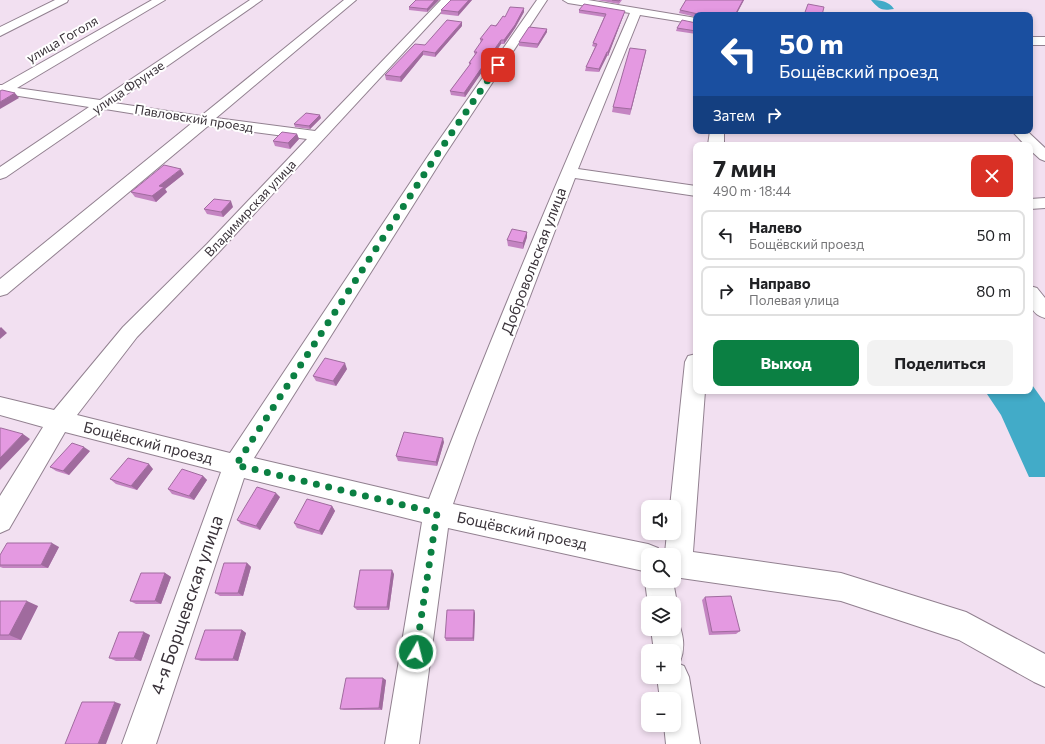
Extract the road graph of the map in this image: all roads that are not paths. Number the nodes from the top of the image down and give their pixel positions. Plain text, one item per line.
1 (63, 0) edge
2 (160, 0) edge
3 (257, 0) edge
4 (351, 0) edge
5 (447, 0) edge
6 (542, 0) edge
7 (568, 0) edge
8 (636, 12) junction
9 (693, 21) edge
10 (0, 32) edge
11 (1036, 41) edge
12 (1045, 49) edge
13 (1, 90) edge
14 (103, 104) junction
15 (205, 121) junction
16 (1022, 134) edge
17 (317, 136) junction
18 (1030, 142) edge
19 (1033, 144) edge
20 (1045, 156) edge
21 (569, 172) junction
22 (0, 174) edge
23 (693, 191) edge
24 (1045, 203) edge
25 (1033, 204) edge
26 (0, 289) edge
27 (1033, 297) edge
28 (1045, 311) edge
29 (693, 386) edge
30 (0, 406) edge
31 (59, 421) junction
32 (236, 465) junction
33 (437, 513) junction
34 (0, 520) edge
35 (673, 548) edge
36 (641, 557) edge
37 (681, 571) edge
38 (1045, 671) edge
39 (674, 684) edge
40 (138, 744) edge
41 (402, 744) edge
42 (683, 744) edge

1 - 10 street
2 - 13 street, улица Гоголя
3 - 14 street, улица Фрунзе
4 - 15 street
5 - 17 street, Владимирская улица
6 - 32 street, 4-я Борщевская улица
7 - 8 street
8 - 9 street
8 - 21 street, Добровольская улица
11 - 12 street
13 - 14 street, Павловский проезд
14 - 15 street, Павловский проезд
14 - 22 street, улица Фрунзе
15 - 17 street, Павловский проезд
15 - 26 street
16 - 18 street
17 - 31 street, Владимирская улица
19 - 20 street
21 - 23 street
21 - 33 street, Добровольская улица
24 - 25 street
27 - 28 street
29 - 35 street
30 - 31 street, Бощёвский проезд
31 - 32 street, Бощёвский проезд
31 - 34 street, Владимирская улица
32 - 33 street, Бощёвский проезд
32 - 40 street, 4-я Борщевская улица
33 - 36 street, Бощёвский проезд
33 - 41 street, Добровольская улица
37 - 38 street
39 - 42 street

